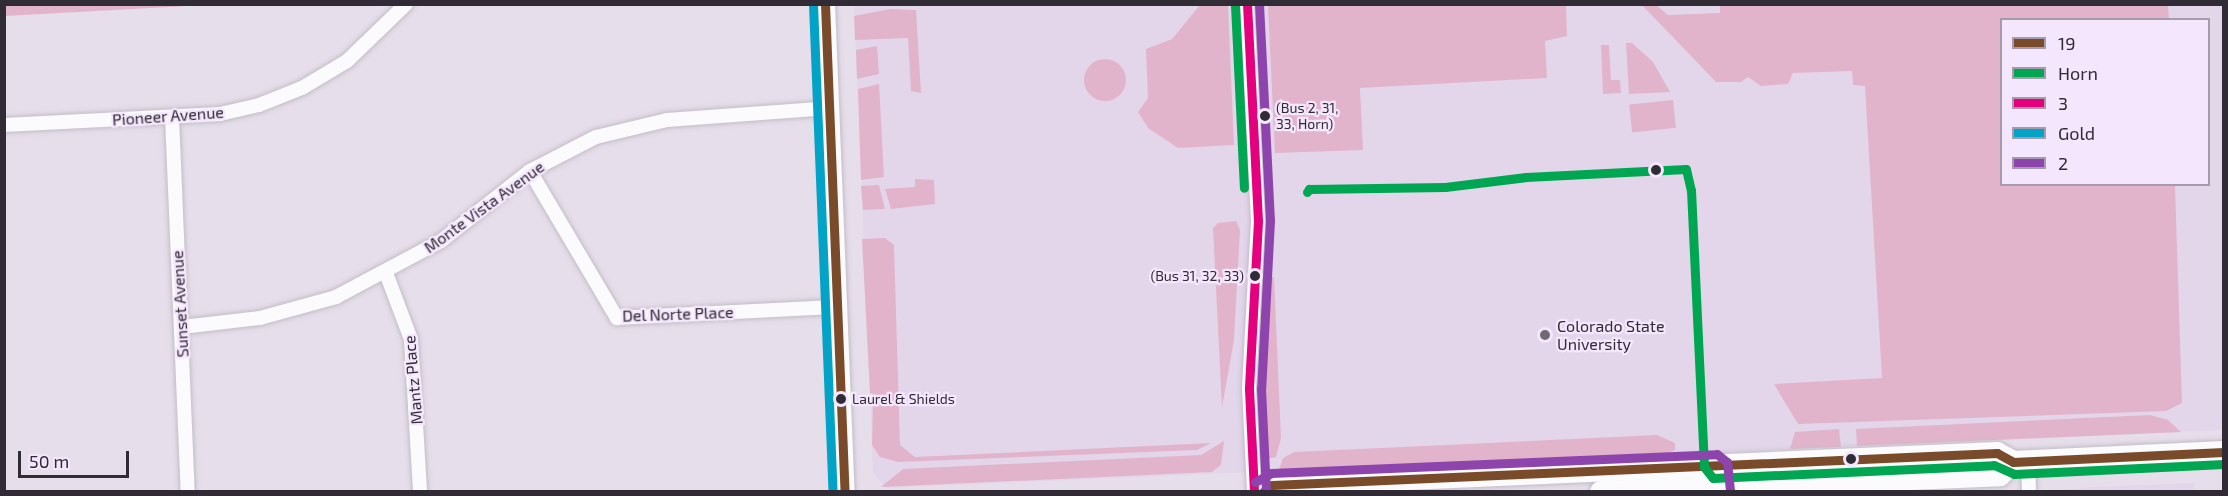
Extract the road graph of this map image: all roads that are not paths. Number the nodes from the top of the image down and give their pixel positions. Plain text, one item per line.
1 (406, 4) edge
2 (825, 4) edge
3 (1247, 4) edge
4 (829, 108) junction
5 (172, 117) junction
6 (4, 125) edge
7 (530, 171) junction
8 (386, 273) junction
9 (837, 307) junction
10 (182, 327) junction
11 (2223, 452) edge
12 (2021, 462) junction
13 (1717, 484) edge
14 (188, 492) edge
15 (420, 492) edge
16 (845, 492) edge
17 (1254, 492) edge
18 (1262, 492) edge
19 (1601, 492) edge
20 (2030, 492) edge

1 - 5 street, Pioneer Avenue
2 - 4 main road
3 - 17 street
4 - 7 street, Monte Vista Avenue
4 - 9 main road
5 - 6 street, Pioneer Avenue
5 - 10 street, Sunset Avenue
7 - 8 street, Monte Vista Avenue
7 - 9 street, Del Norte Place
8 - 10 street, Monte Vista Avenue
8 - 15 street, Mantz Place
9 - 16 main road
10 - 14 street, Sunset Avenue
11 - 12 main road
12 - 13 main road
12 - 20 street
13 - 18 main road
13 - 19 main road

